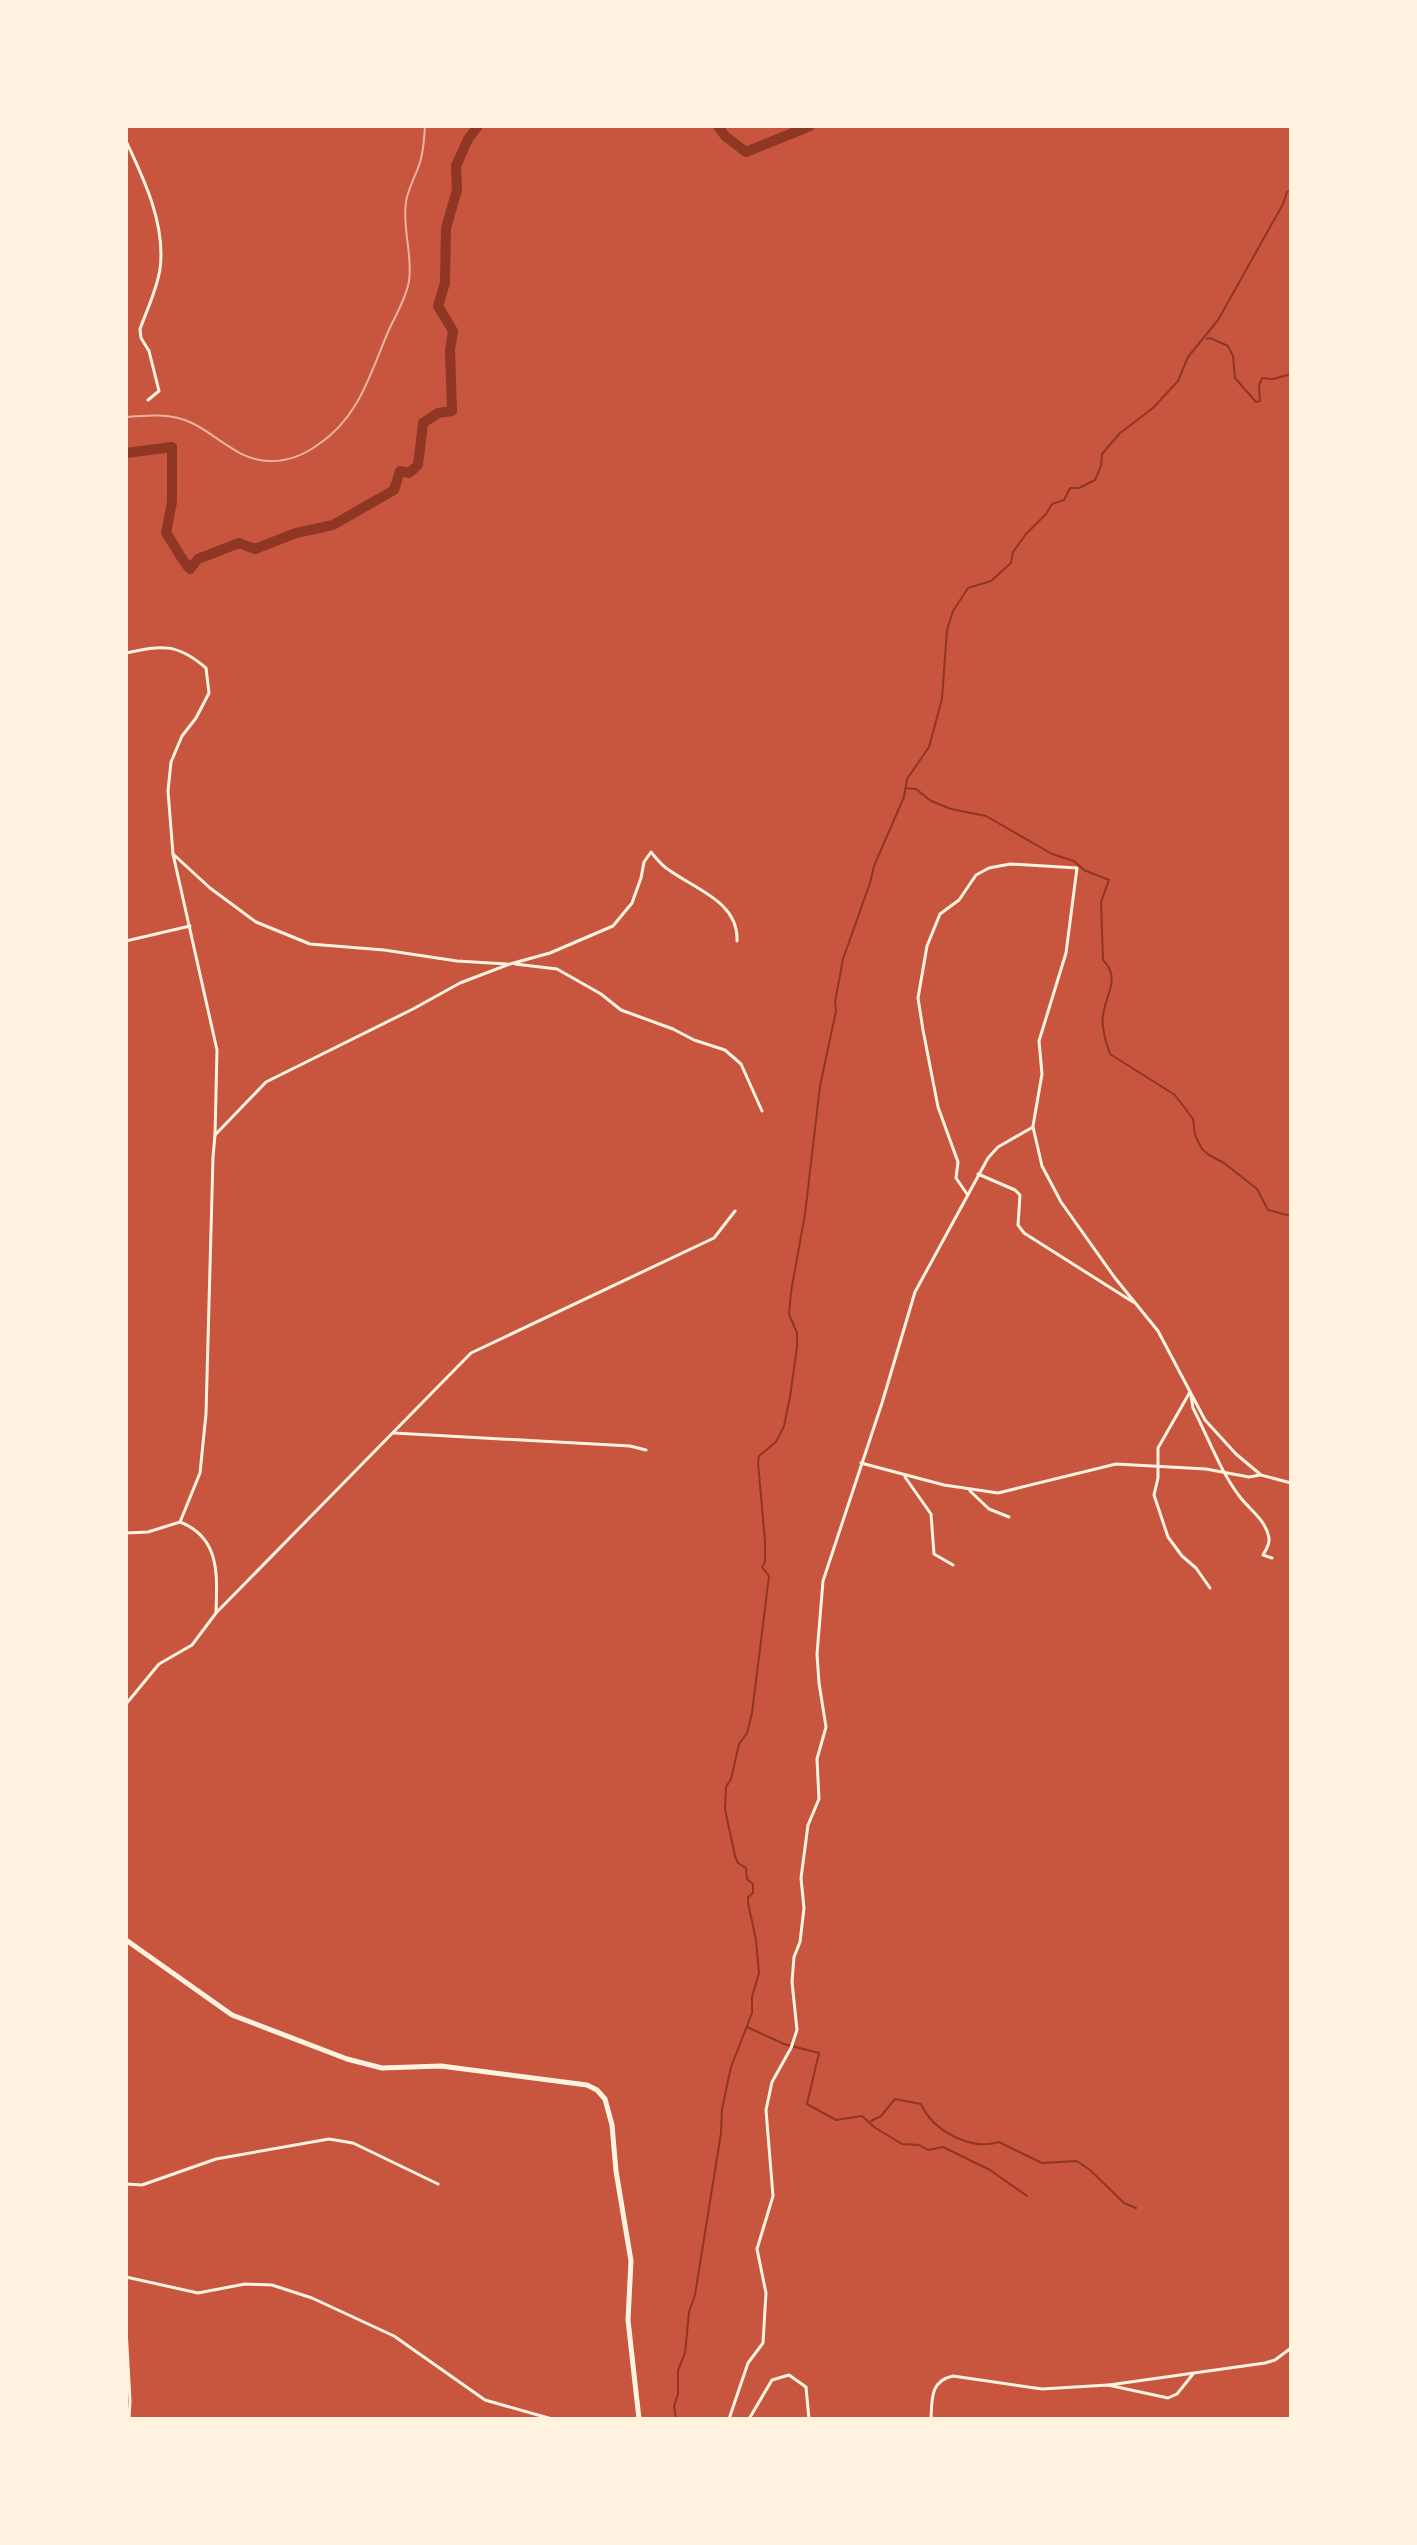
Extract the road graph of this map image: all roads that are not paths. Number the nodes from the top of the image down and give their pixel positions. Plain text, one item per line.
1 (126, 141) edge
2 (148, 400) dead end
3 (126, 653) edge
4 (173, 854) junction
5 (190, 926) junction
6 (126, 941) edge
7 (737, 941) dead end
8 (510, 964) junction
9 (762, 1111) dead end
10 (1033, 1127) junction
11 (215, 1135) junction
12 (977, 1173) junction
13 (967, 1194) junction
14 (735, 1211) dead end
15 (1137, 1305) junction
16 (1190, 1392) junction
17 (394, 1433) junction
18 (646, 1450) dead end
19 (861, 1463) junction
20 (1157, 1465) junction
21 (1224, 1472) junction
22 (904, 1475) junction
23 (1261, 1475) junction
24 (1291, 1483) edge
25 (969, 1491) junction
26 (1009, 1517) dead end
27 (180, 1522) junction
28 (126, 1533) edge
29 (1272, 1558) dead end
30 (953, 1565) dead end
31 (1210, 1588) dead end
32 (216, 1613) junction
33 (126, 1704) edge
34 (126, 1940) edge
35 (126, 2184) edge
36 (438, 2184) dead end
37 (126, 2277) edge
38 (126, 2328) edge
39 (1291, 2348) edge
40 (1193, 2374) junction
41 (1108, 2385) junction
42 (129, 2419) edge
43 (552, 2419) edge
44 (639, 2419) edge
45 (729, 2419) edge
46 (749, 2419) edge
47 (809, 2419) edge
48 (931, 2419) edge

1 - 2 street
3 - 4 street
4 - 5 street
4 - 8 street
5 - 6 street
5 - 11 street
7 - 8 street
8 - 9 street
8 - 11 street
10 - 12 street
10 - 13 street
10 - 15 street
11 - 27 street
12 - 13 street
12 - 15 street
13 - 19 street
14 - 17 street
15 - 16 street
16 - 20 street
16 - 21 street
16 - 23 street
17 - 18 street
17 - 32 street
19 - 22 street
19 - 45 street
20 - 21 street
20 - 25 street
20 - 31 street
21 - 23 street
21 - 29 street
22 - 25 street
22 - 30 street
23 - 24 street
25 - 26 street
27 - 28 street
27 - 32 street
32 - 33 street
34 - 44 main road
35 - 36 street
37 - 43 street
38 - 42 street
39 - 40 street
40 - 41 street
40 - 41 street
41 - 48 street
46 - 47 street

